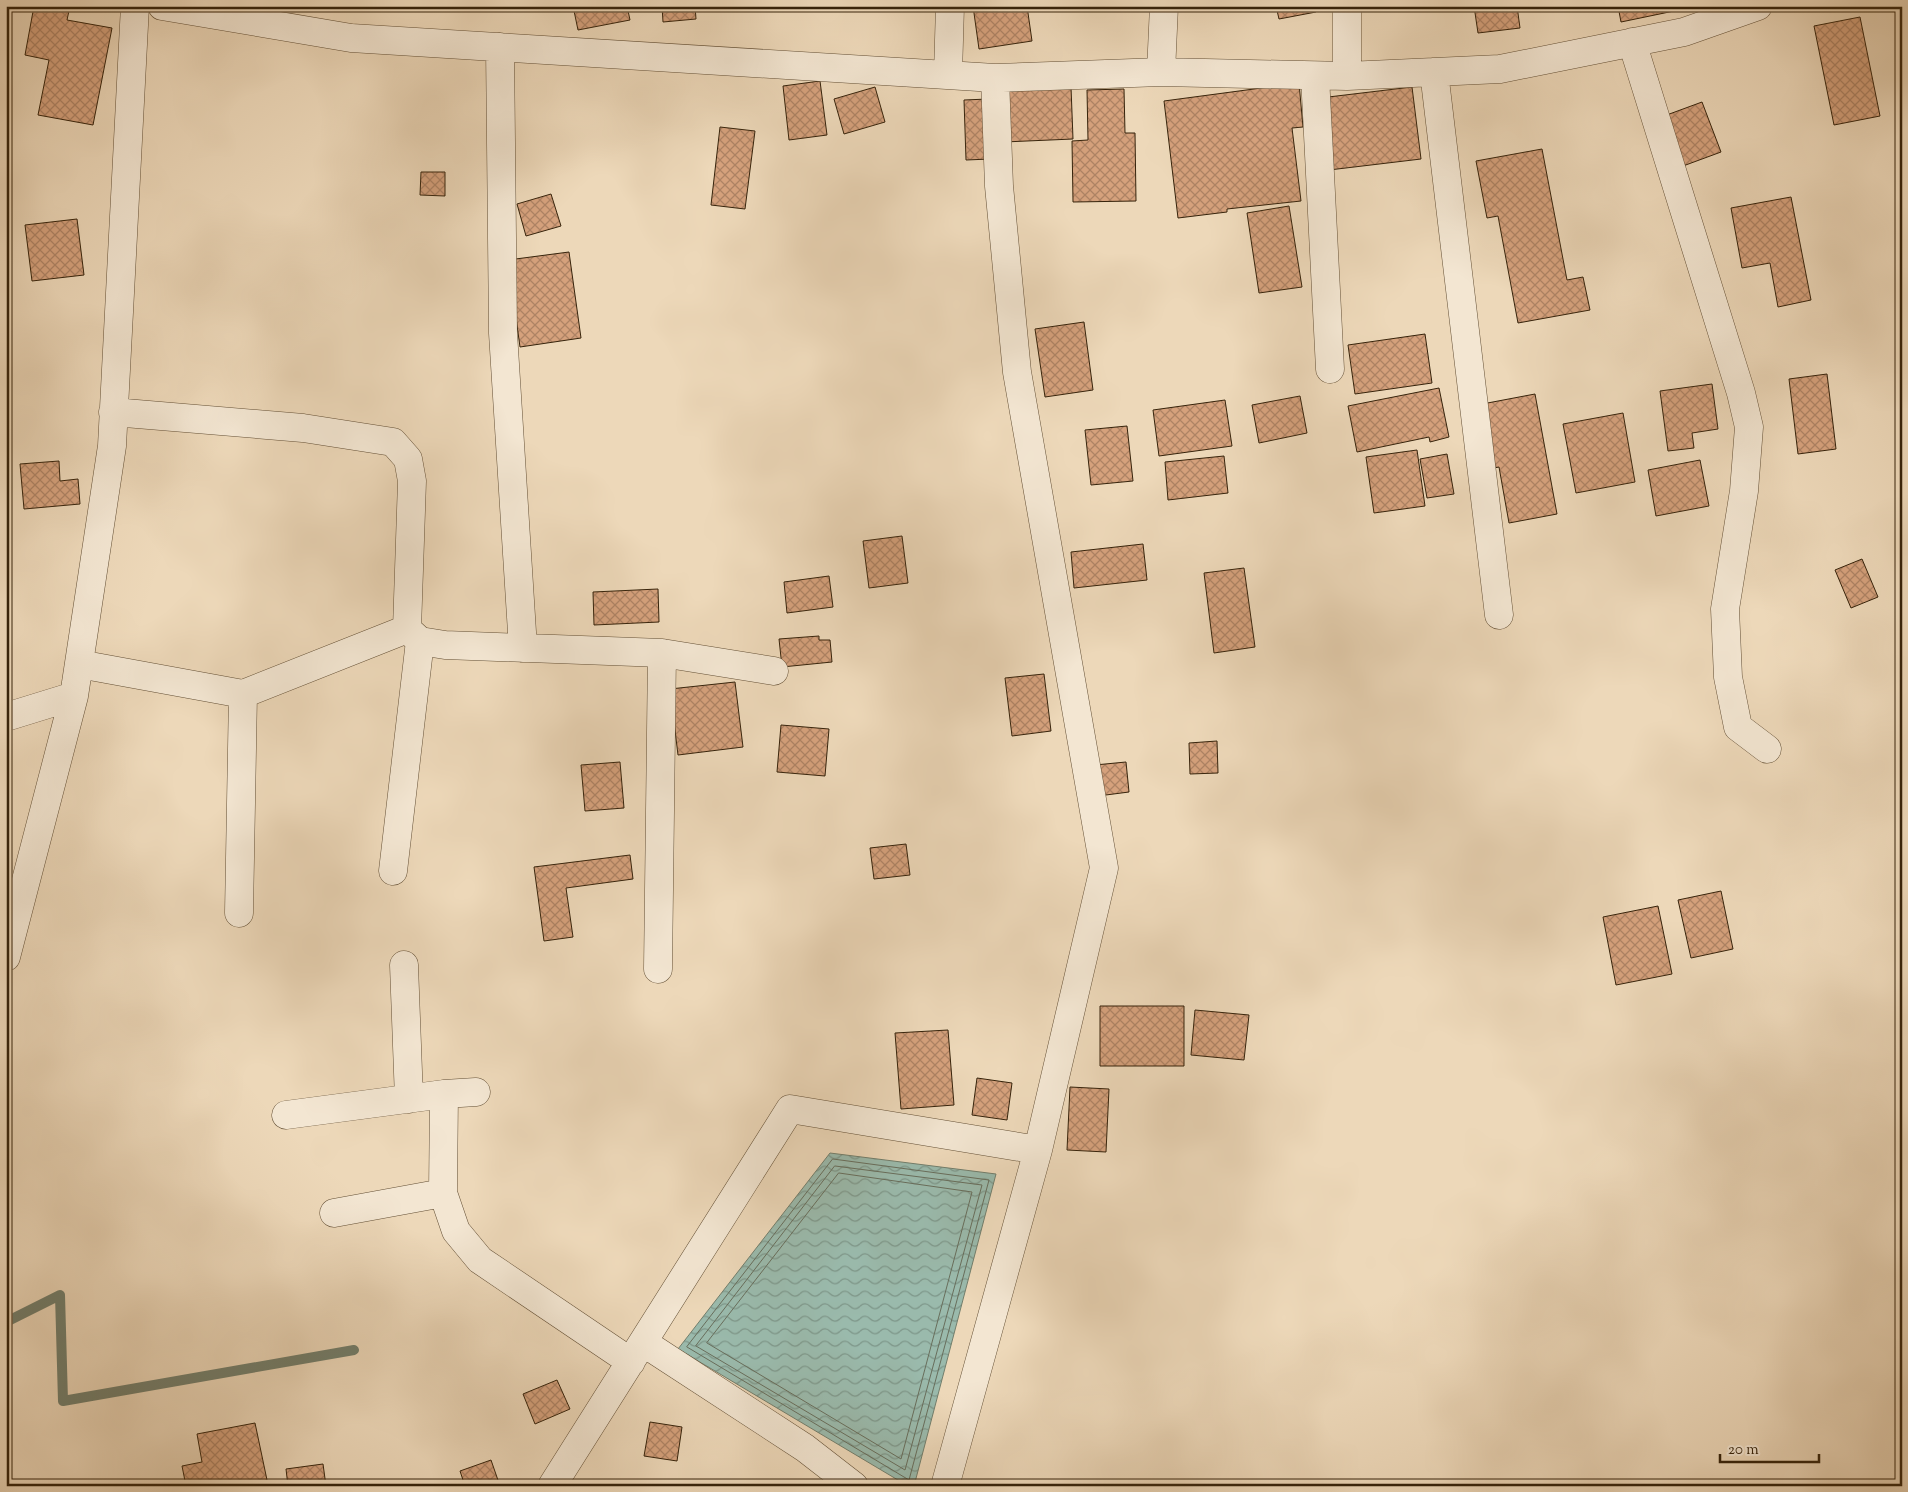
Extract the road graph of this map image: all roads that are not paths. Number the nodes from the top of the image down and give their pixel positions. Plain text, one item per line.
1 (135, 6) edge
2 (162, 6) edge
3 (950, 6) edge
4 (1164, 6) edge
5 (1347, 6) edge
6 (1758, 6) edge
7 (215, 11) edge
8 (1632, 42) junction
9 (500, 47) junction
10 (1161, 72) junction
11 (1434, 72) junction
12 (948, 74) junction
13 (1315, 76) junction
14 (1346, 76) junction
15 (995, 78) junction
16 (1330, 369) dead end
17 (114, 412) junction
18 (1499, 616) dead end
19 (414, 635) junction
20 (523, 648) junction
21 (662, 653) junction
22 (79, 664) junction
23 (774, 671) dead end
24 (242, 694) junction
25 (74, 696) junction
26 (6, 717) edge
27 (1767, 749) dead end
28 (393, 871) dead end
29 (239, 913) dead end
30 (6, 957) edge
31 (404, 966) dead end
32 (658, 970) dead end
33 (476, 1092) dead end
34 (444, 1094) junction
35 (409, 1099) junction
36 (286, 1115) dead end
37 (1038, 1150) junction
38 (443, 1193) junction
39 (334, 1214) dead end
40 (637, 1352) junction
41 (552, 1486) edge
42 (854, 1486) edge
43 (944, 1486) edge

1 - 17 street
2 - 7 street
3 - 12 street
4 - 10 street
5 - 14 street
6 - 8 street
7 - 9 street
8 - 11 street
8 - 27 street
9 - 12 street
9 - 20 street
10 - 13 street
10 - 15 street
11 - 14 street
11 - 18 street
12 - 15 street
13 - 14 street
13 - 16 street
15 - 37 street
17 - 19 street
17 - 22 street
19 - 20 street
19 - 24 street
19 - 28 street
20 - 21 street
21 - 23 street
21 - 32 street
22 - 24 street
22 - 25 street
24 - 29 street
25 - 26 street
25 - 30 street
31 - 35 street
33 - 34 street
34 - 35 street
34 - 38 street
35 - 36 street
37 - 40 street
37 - 43 street
38 - 39 street
38 - 40 street
40 - 41 street
40 - 42 street

